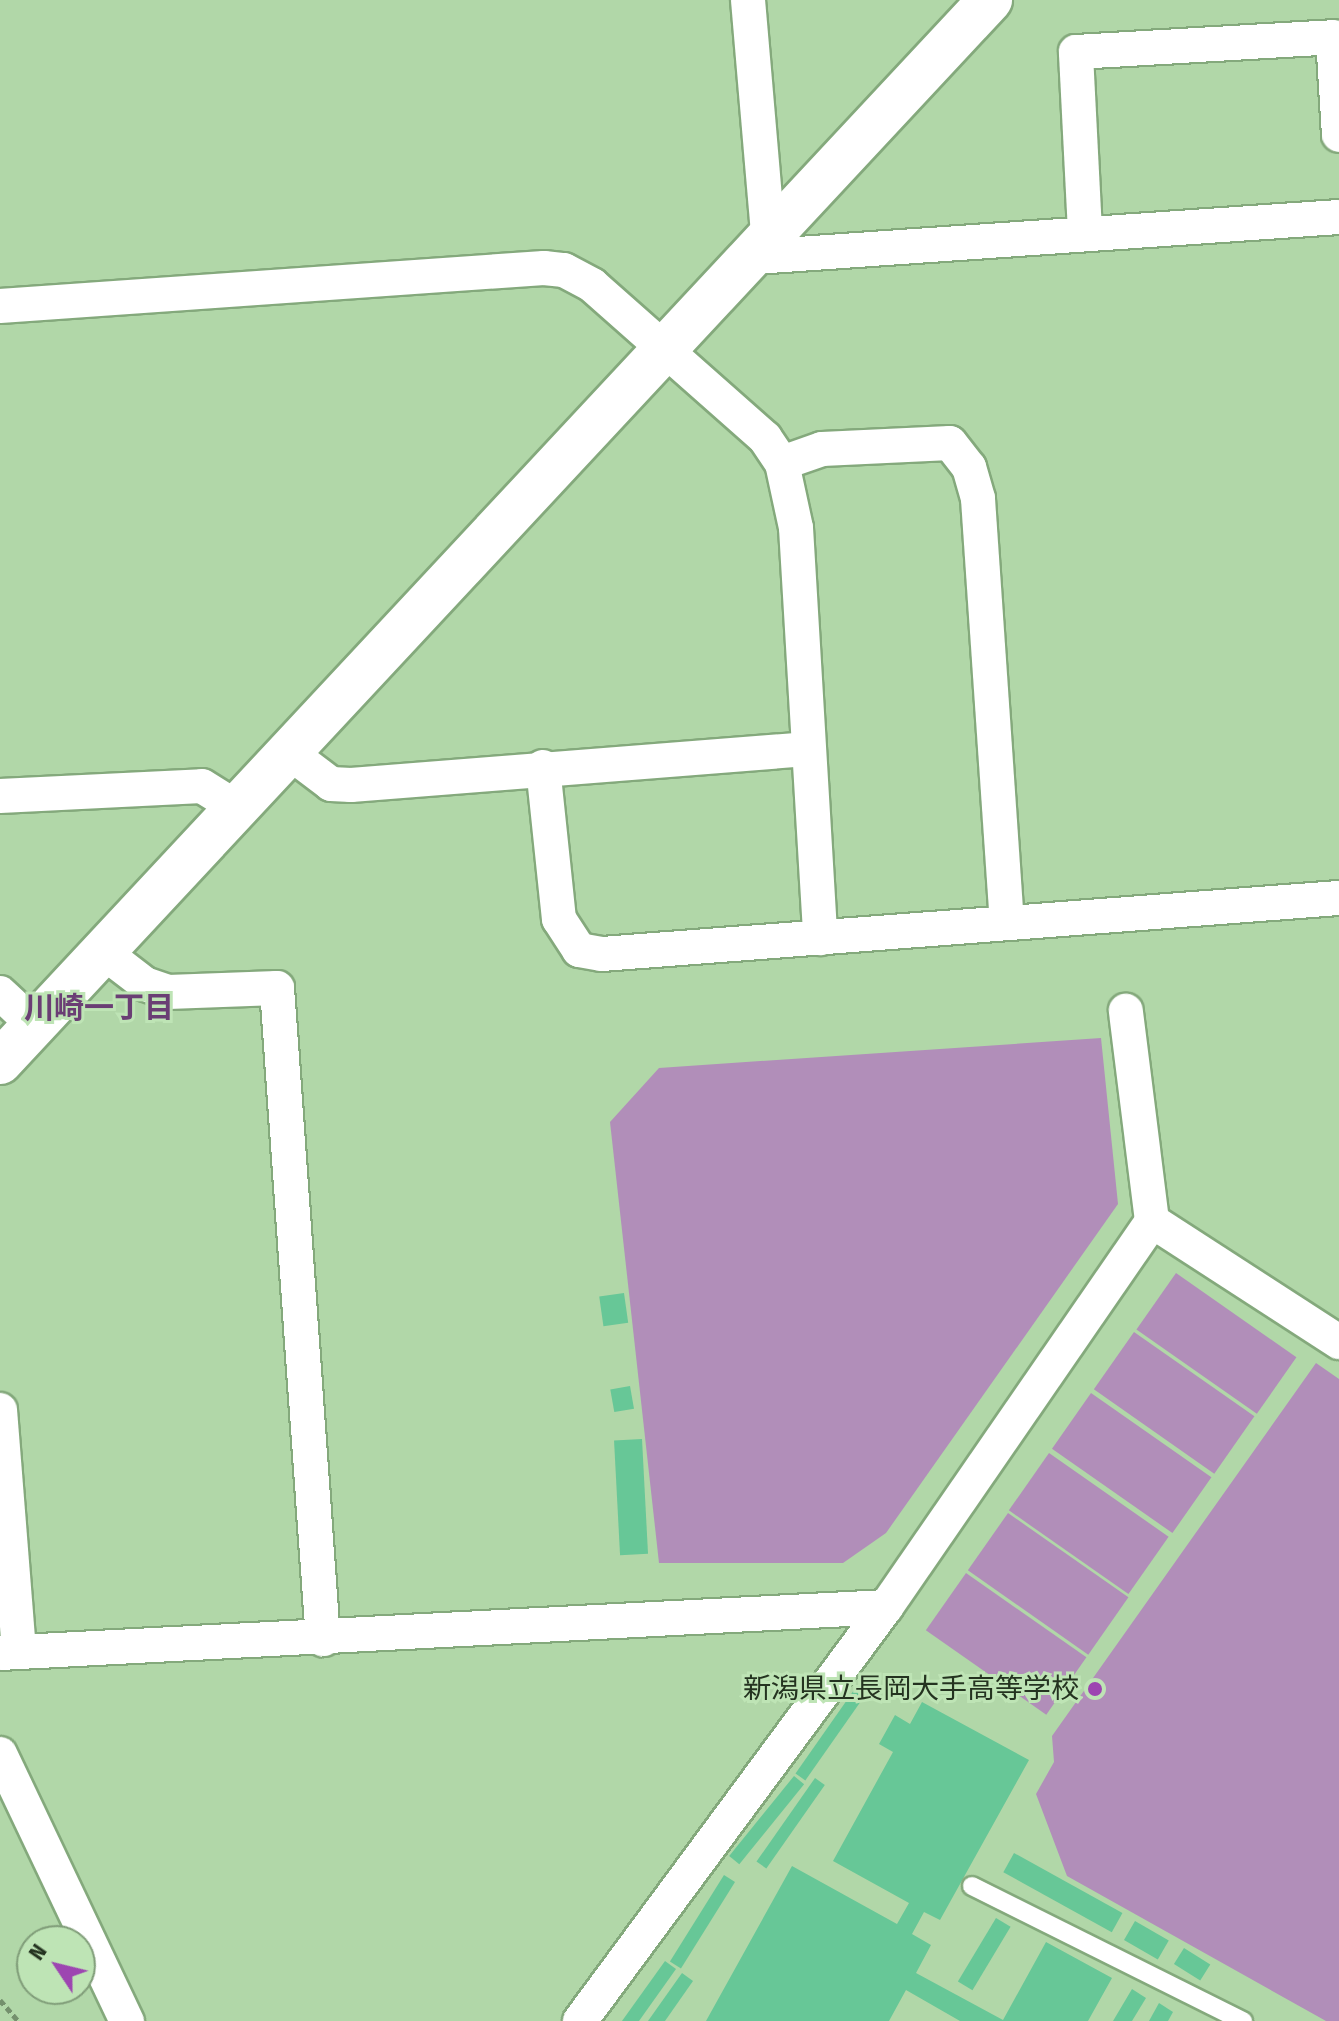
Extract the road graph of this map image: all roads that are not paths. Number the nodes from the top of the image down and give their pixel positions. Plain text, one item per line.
1 (748, 0) edge
2 (990, 0) edge
3 (1339, 135) edge
4 (1339, 217) edge
5 (1085, 232) junction
6 (762, 246) junction
7 (0, 306) edge
8 (670, 351) junction
9 (782, 463) junction
10 (807, 749) junction
11 (290, 753) junction
12 (543, 767) junction
13 (0, 796) edge
14 (236, 807) junction
15 (1339, 898) edge
16 (1007, 921) junction
17 (820, 938) junction
18 (102, 951) junction
19 (0, 993) edge
20 (1126, 1011) dead end
21 (34, 1025) junction
22 (0, 1062) edge
23 (1152, 1221) junction
24 (1339, 1342) edge
25 (0, 1410) edge
26 (886, 1607) junction
27 (323, 1639) junction
28 (10, 1652) edge
29 (0, 1754) edge
30 (972, 1886) dead end
31 (127, 2021) edge
32 (580, 2021) edge
33 (1243, 2021) edge

1 - 6 street
2 - 6 street
3 - 5 street
4 - 5 street
5 - 6 street
6 - 8 street
7 - 8 street
8 - 9 street
8 - 11 street
9 - 10 street
9 - 16 street
10 - 12 street
10 - 17 street
11 - 12 street
11 - 14 street
12 - 17 street
13 - 14 street
14 - 18 street
15 - 16 street
16 - 17 street
18 - 21 street
18 - 27 street
19 - 21 street
20 - 23 street
21 - 22 street
23 - 24 street
23 - 26 street
25 - 28 street
26 - 27 street
26 - 32 street
27 - 28 street
29 - 31 street
30 - 33 lane

